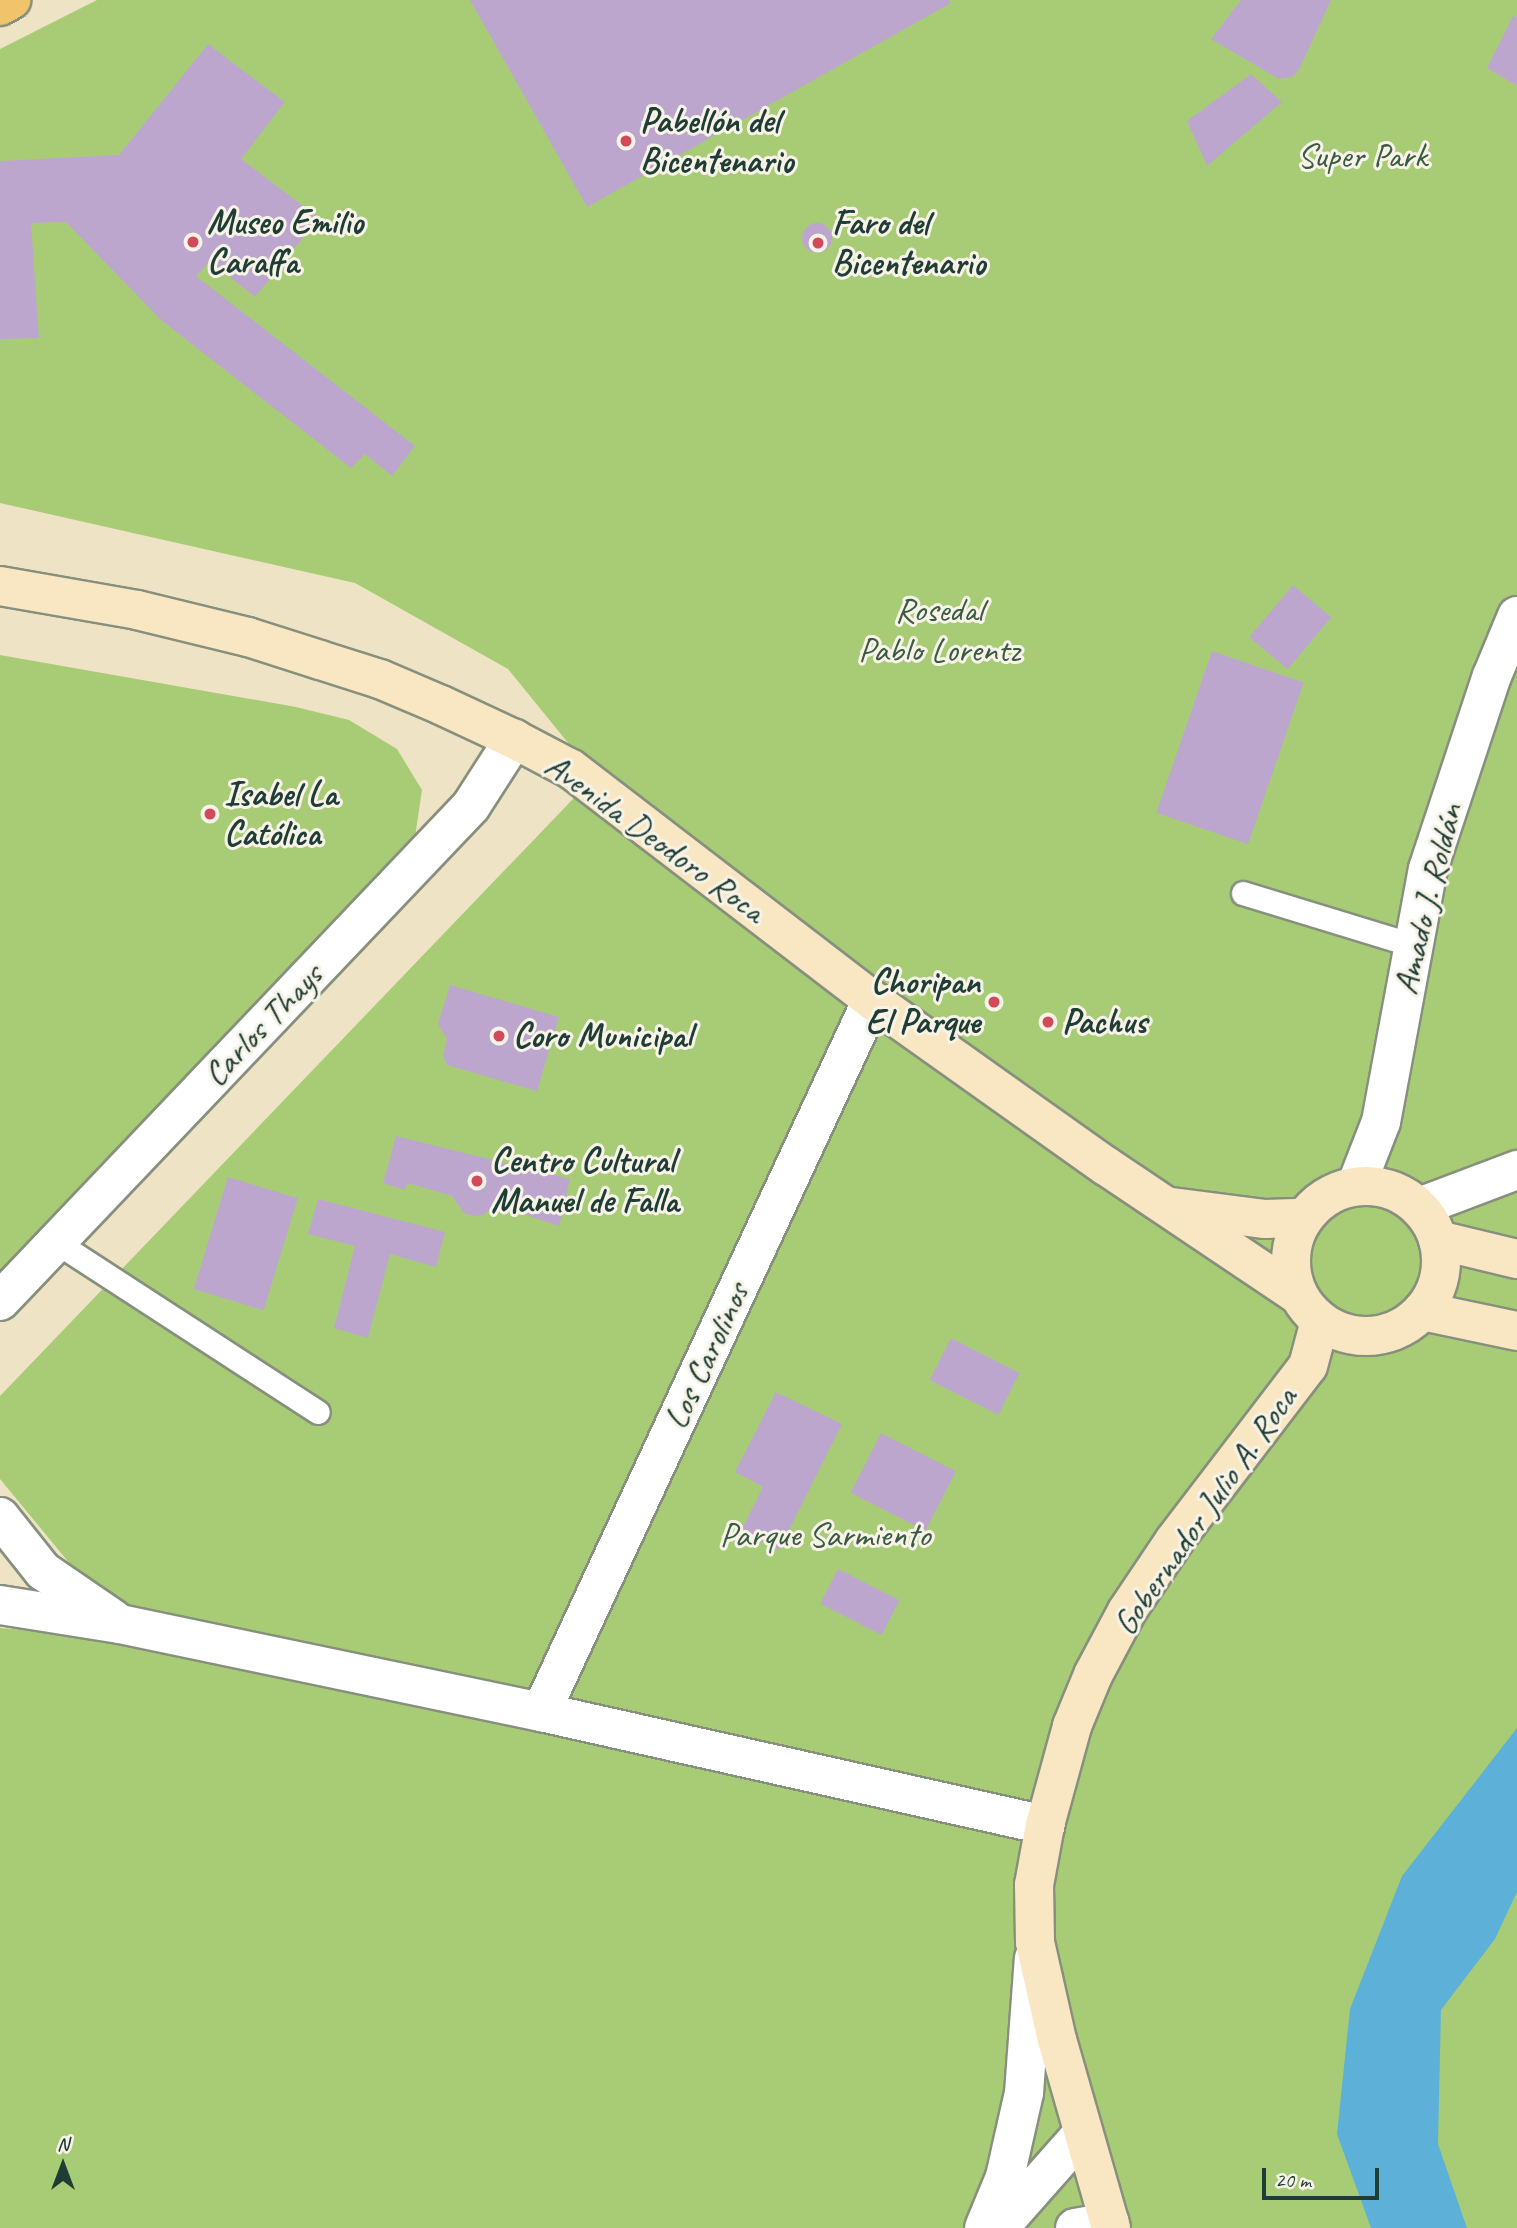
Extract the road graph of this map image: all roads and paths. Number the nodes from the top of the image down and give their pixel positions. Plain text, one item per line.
1 (11, 0) edge
2 (0, 6) edge
3 (0, 586) edge
4 (1516, 621) edge
5 (514, 738) junction
6 (1242, 894) dead end
7 (1413, 945) junction
8 (872, 1000) junction
9 (1517, 1170) edge
10 (1356, 1186) junction
11 (1163, 1205) junction
12 (1419, 1207) junction
13 (1303, 1218) junction
14 (1438, 1240) junction
15 (56, 1242) junction
16 (1517, 1259) edge
17 (0, 1301) edge
18 (1309, 1308) junction
19 (1422, 1311) junction
20 (1517, 1331) edge
21 (318, 1412) dead end
22 (0, 1517) edge
23 (0, 1605) edge
24 (120, 1624) junction
25 (541, 1712) junction
26 (1045, 1825) junction
27 (1035, 1942) junction
28 (1082, 2134) junction
29 (1098, 2226) edge
30 (984, 2228) edge
31 (999, 2228) edge

1 - 2 main road
3 - 5 main road, Avenida Deodoro Roca
4 - 7 street, Amado J. Roldán
5 - 8 main road, Avenida Deodoro Roca
5 - 15 street, Carlos Thays
6 - 7 lane
7 - 10 street, Amado J. Roldán
8 - 11 main road, Avenida Deodoro Roca
8 - 25 street, Los Carolinos
9 - 12 street
10 - 12 main road
10 - 13 main road
11 - 13 main road, Avenida Deodoro Roca
11 - 18 main road, Avenida Deodoro Roca
12 - 14 main road
13 - 18 main road
14 - 16 main road
14 - 19 main road
15 - 17 street, Carlos Thays
15 - 21 lane
18 - 19 main road
18 - 26 main road, Gobernador Julio A. Roca
19 - 20 main road
22 - 24 street
23 - 24 street
24 - 25 street
25 - 26 street
26 - 27 main road, Gobernador Julio A. Roca
27 - 28 main road, Gobernador Julio A. Roca
27 - 30 street
28 - 29 main road, Gobernador Julio A. Roca
28 - 31 street

